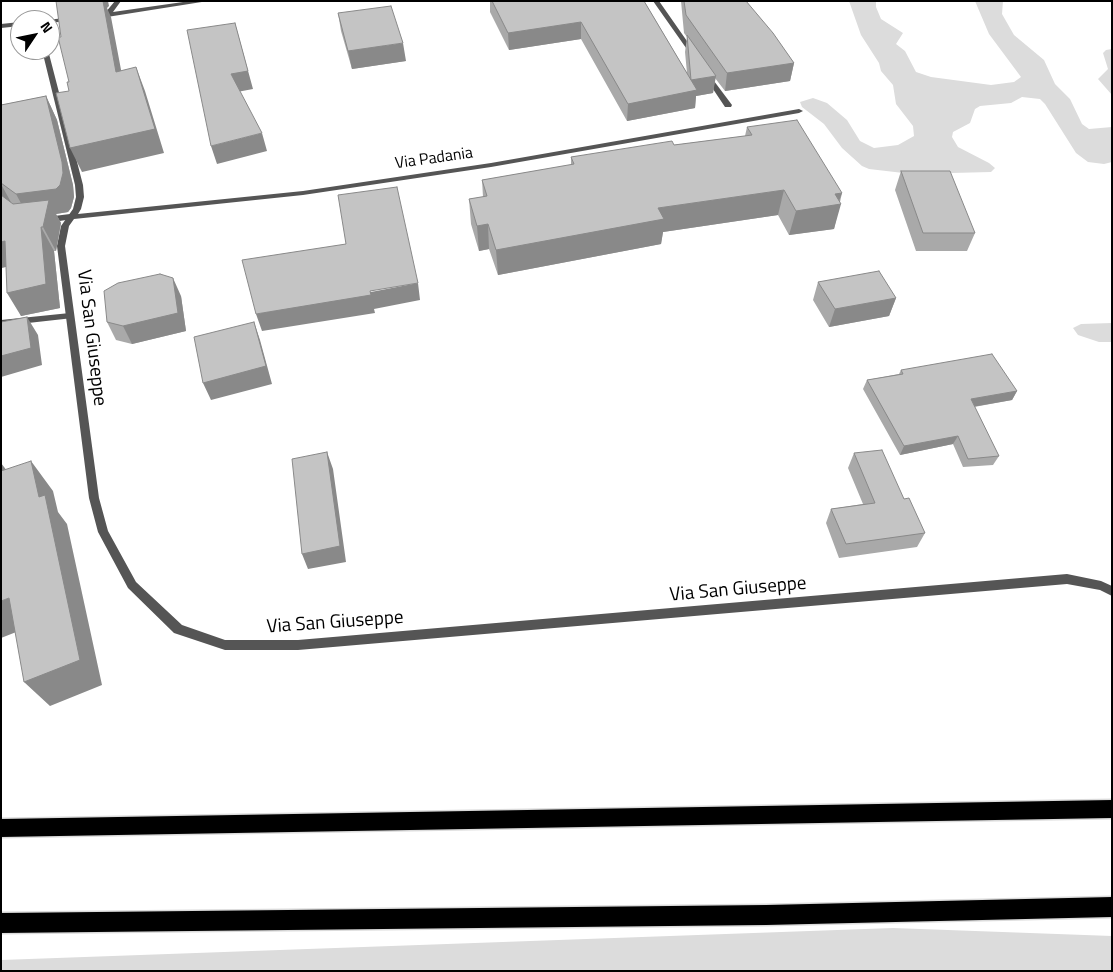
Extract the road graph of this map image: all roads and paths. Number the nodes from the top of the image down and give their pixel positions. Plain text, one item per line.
1 (118, 1) edge
2 (205, 1) edge
3 (656, 1) edge
4 (106, 15) junction
5 (88, 17) edge
6 (78, 18) edge
7 (60, 20) edge
8 (695, 57) edge
9 (47, 60) edge
10 (700, 65) edge
11 (728, 105) dead end
12 (799, 111) dead end
13 (70, 217) junction
14 (35, 222) edge
15 (70, 316) junction
16 (1, 323) edge
17 (1112, 591) edge
18 (1112, 809) edge
19 (1, 828) edge
20 (1112, 907) edge
21 (1, 923) edge

1 - 4 street
2 - 4 street
3 - 8 street
4 - 5 street
6 - 7 street
9 - 13 street, Via San Giuseppe
10 - 11 street
12 - 13 street, Via Padania
13 - 14 street, Via Padania
13 - 15 street, Via San Giuseppe
15 - 16 street
15 - 17 street, Via San Giuseppe
18 - 19 highway
20 - 21 highway

